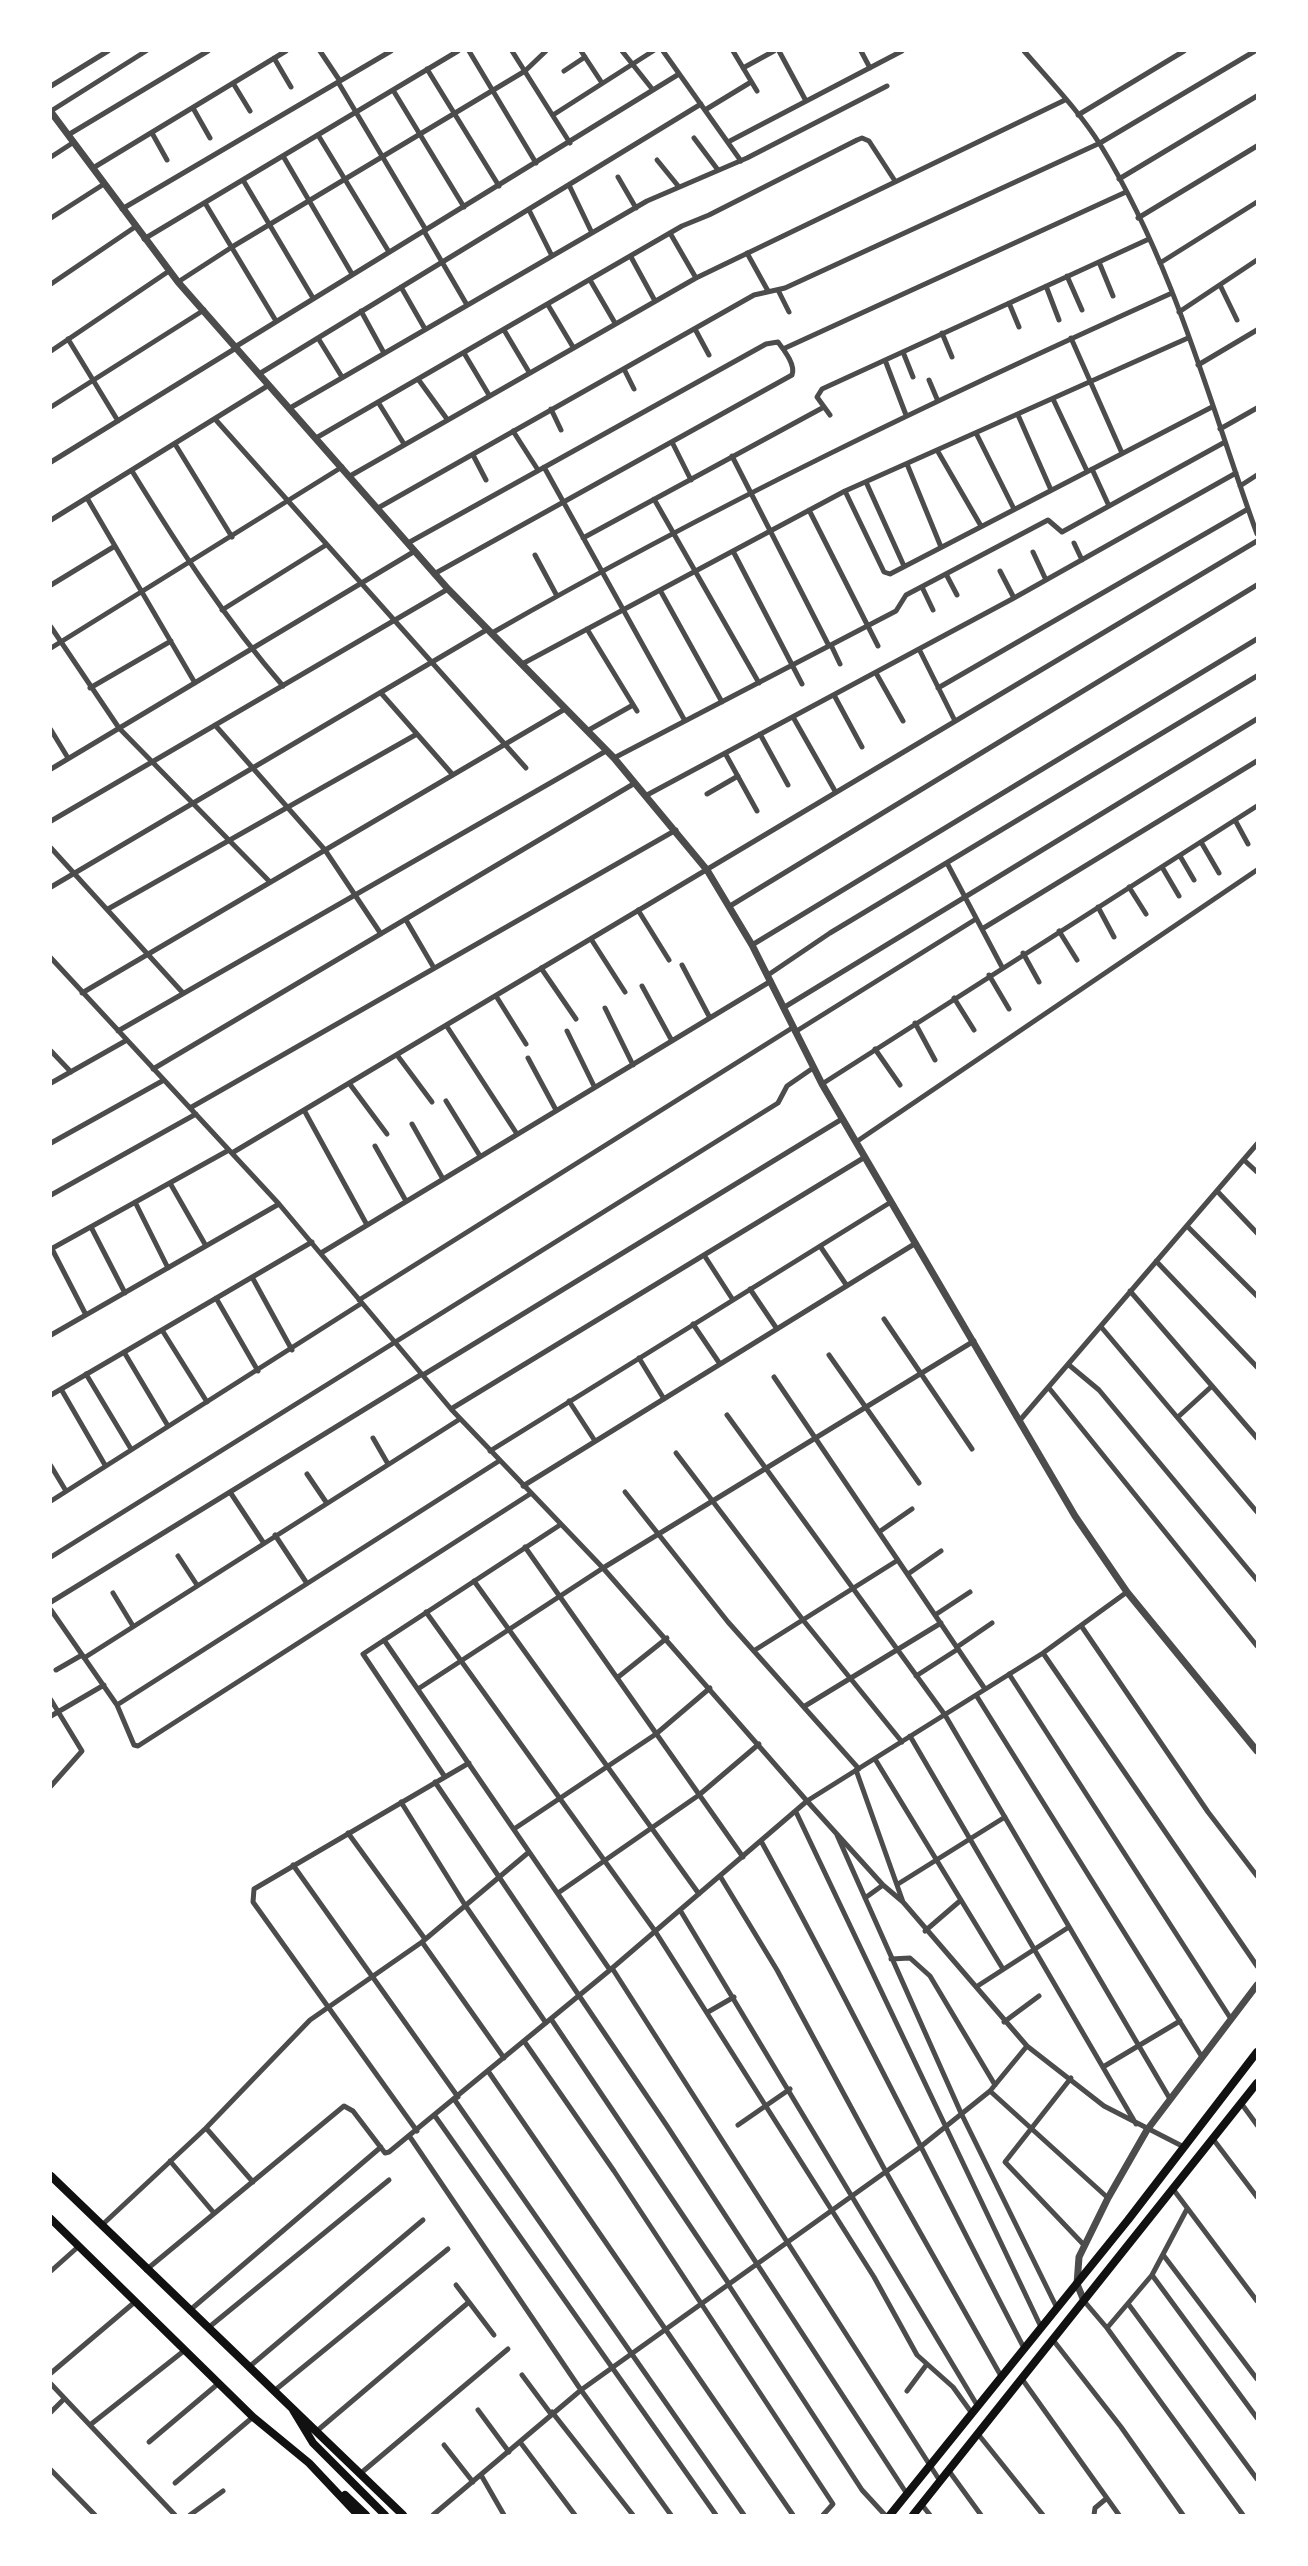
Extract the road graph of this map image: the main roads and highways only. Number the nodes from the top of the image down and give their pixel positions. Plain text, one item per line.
1 (1257, 2052) edge
2 (1257, 2083) edge
3 (51, 2176) edge
4 (51, 2218) edge
5 (292, 2407) junction
6 (309, 2463) junction
7 (358, 2515) edge
8 (366, 2515) edge
9 (385, 2515) edge
10 (404, 2515) edge
11 (890, 2515) edge
12 (913, 2515) edge

1 - 11 main road
2 - 12 main road
3 - 5 main road
4 - 6 main road
5 - 9 main road
5 - 10 main road
6 - 7 main road
6 - 8 main road

